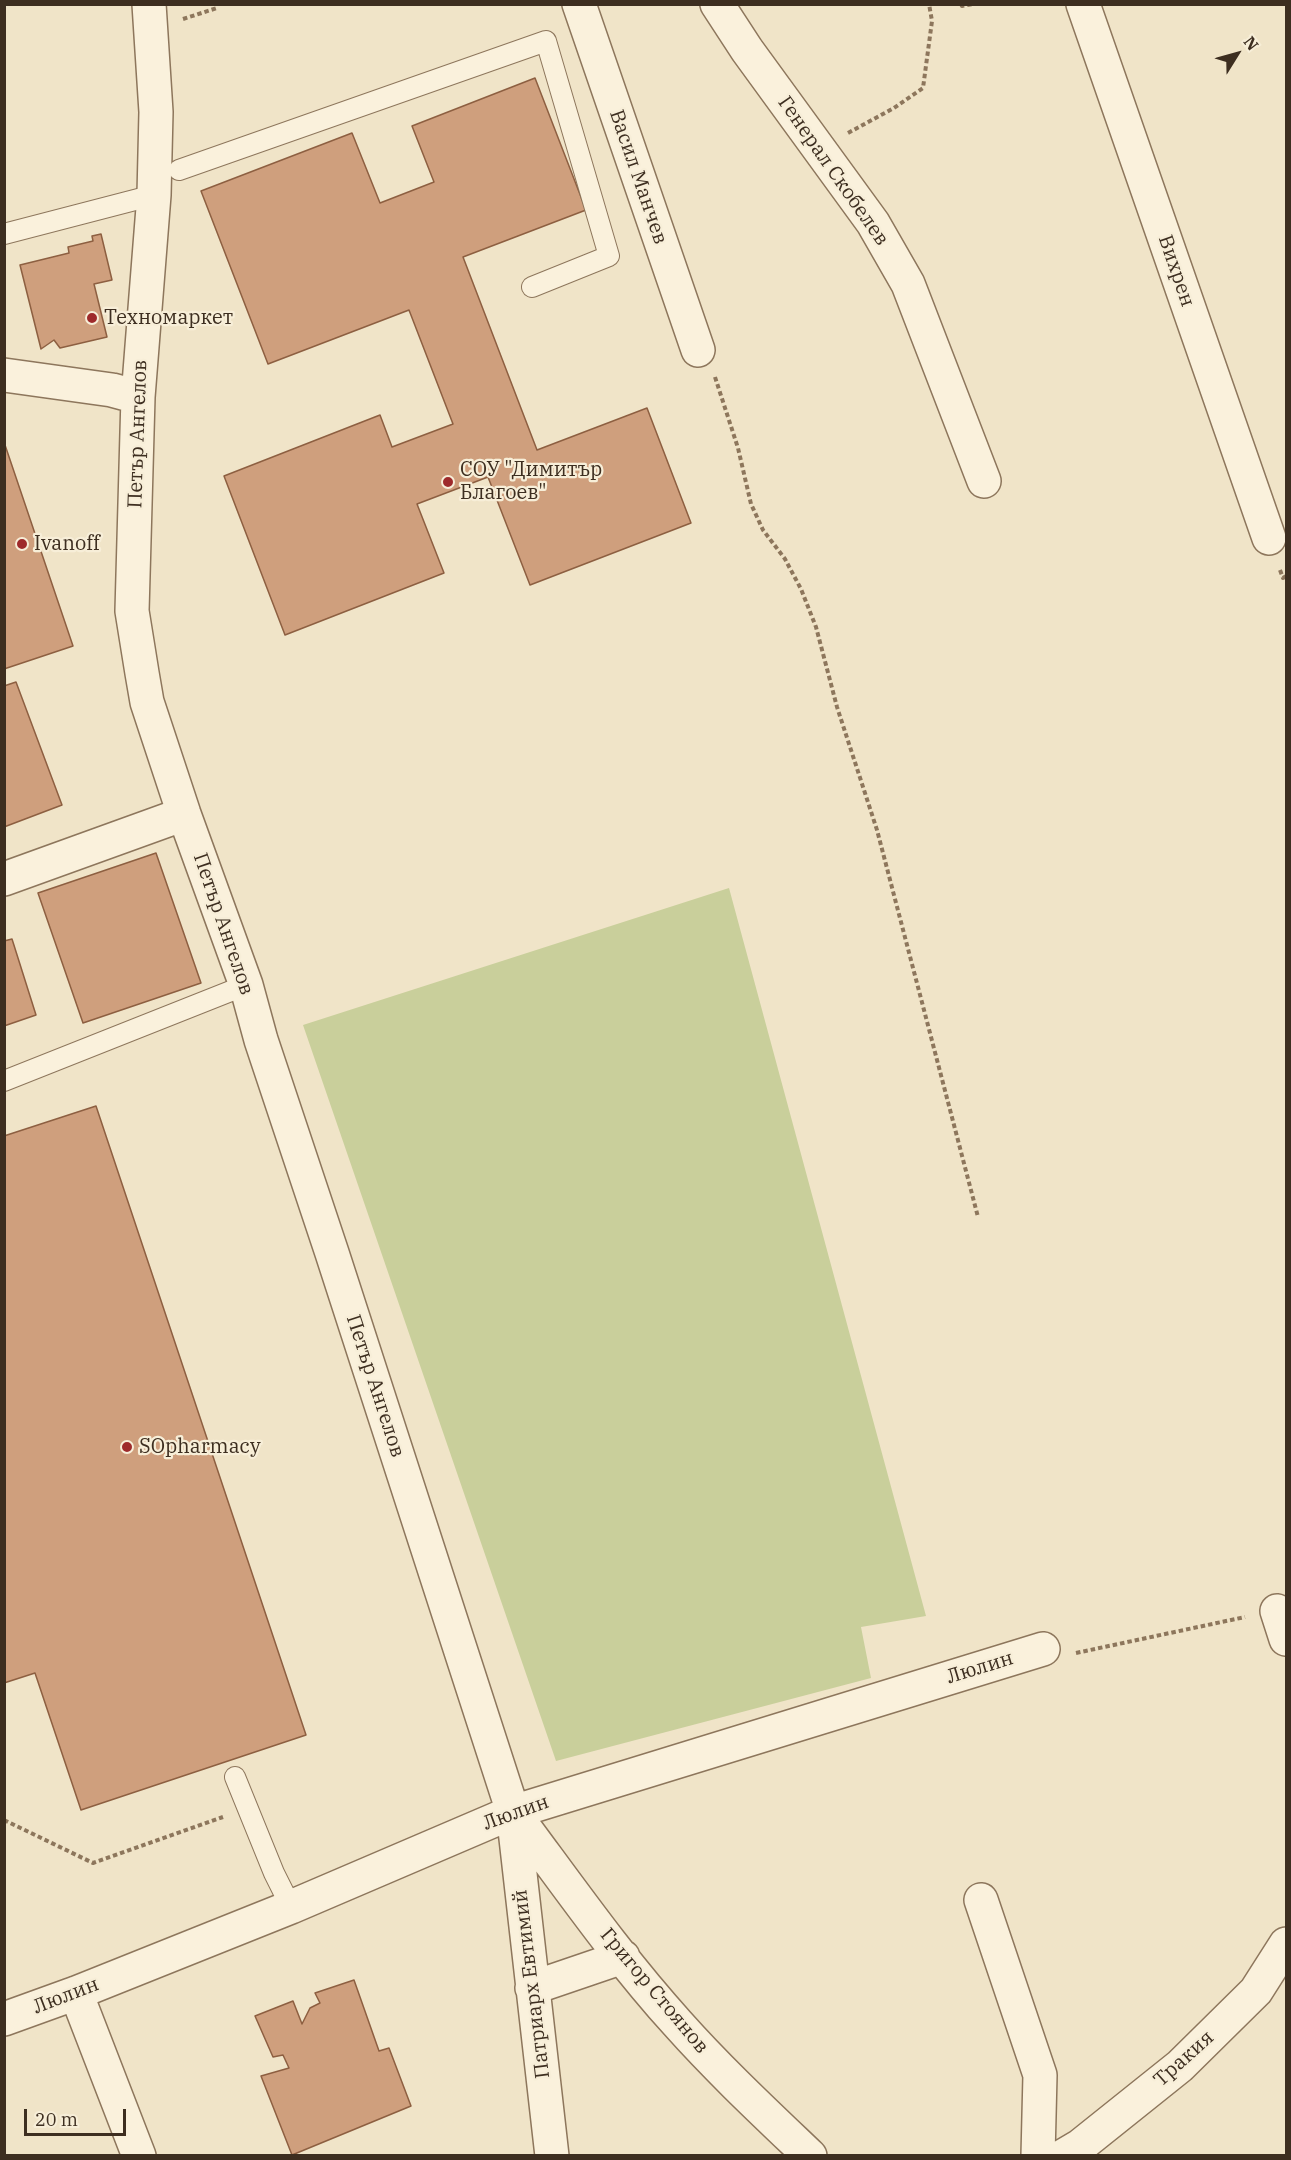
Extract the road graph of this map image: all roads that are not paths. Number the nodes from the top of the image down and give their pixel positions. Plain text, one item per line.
1 (149, 4) edge
2 (579, 4) edge
3 (717, 4) edge
4 (1083, 4) edge
5 (179, 170) dead end
6 (154, 195) junction
7 (4, 234) edge
8 (532, 287) dead end
9 (698, 350) road end
10 (4, 375) edge
11 (138, 397) junction
12 (984, 481) dead end
13 (1269, 538) dead end
14 (184, 814) junction
15 (4, 879) edge
16 (246, 985) junction
17 (4, 1081) edge
18 (1043, 1649) road end
19 (235, 1777) dead end
20 (513, 1812) junction
21 (981, 1900) dead end
22 (291, 1907) junction
23 (1287, 1944) edge
24 (622, 1957) junction
25 (532, 1988) junction
26 (76, 1993) junction
27 (4, 2019) edge
28 (139, 2156) edge
29 (552, 2156) edge
30 (810, 2156) edge
31 (1038, 2156) edge
32 (1063, 2156) edge

1 - 6 street, Петър Ангелов
2 - 9 street, Васил Манчев
3 - 12 street, Генерал Скобелев
4 - 13 street, Вихрен
5 - 8 lane
6 - 7 lane
6 - 11 street, Петър Ангелов
10 - 11 street
11 - 14 street, Петър Ангелов
14 - 15 street
14 - 16 street, Петър Ангелов
16 - 17 lane
16 - 20 street, Петър Ангелов
18 - 20 street, Люлин
19 - 22 lane
20 - 22 street, Люлин
20 - 24 street, Григор Стоянов
20 - 25 street, Патриарх Евтимий
21 - 31 street
22 - 26 street, Люлин
23 - 32 street, Тракия
24 - 25 street
24 - 30 street, Григор Стоянов
25 - 29 street, Патриарх Евтимий
26 - 27 street, Люлин
26 - 28 street

